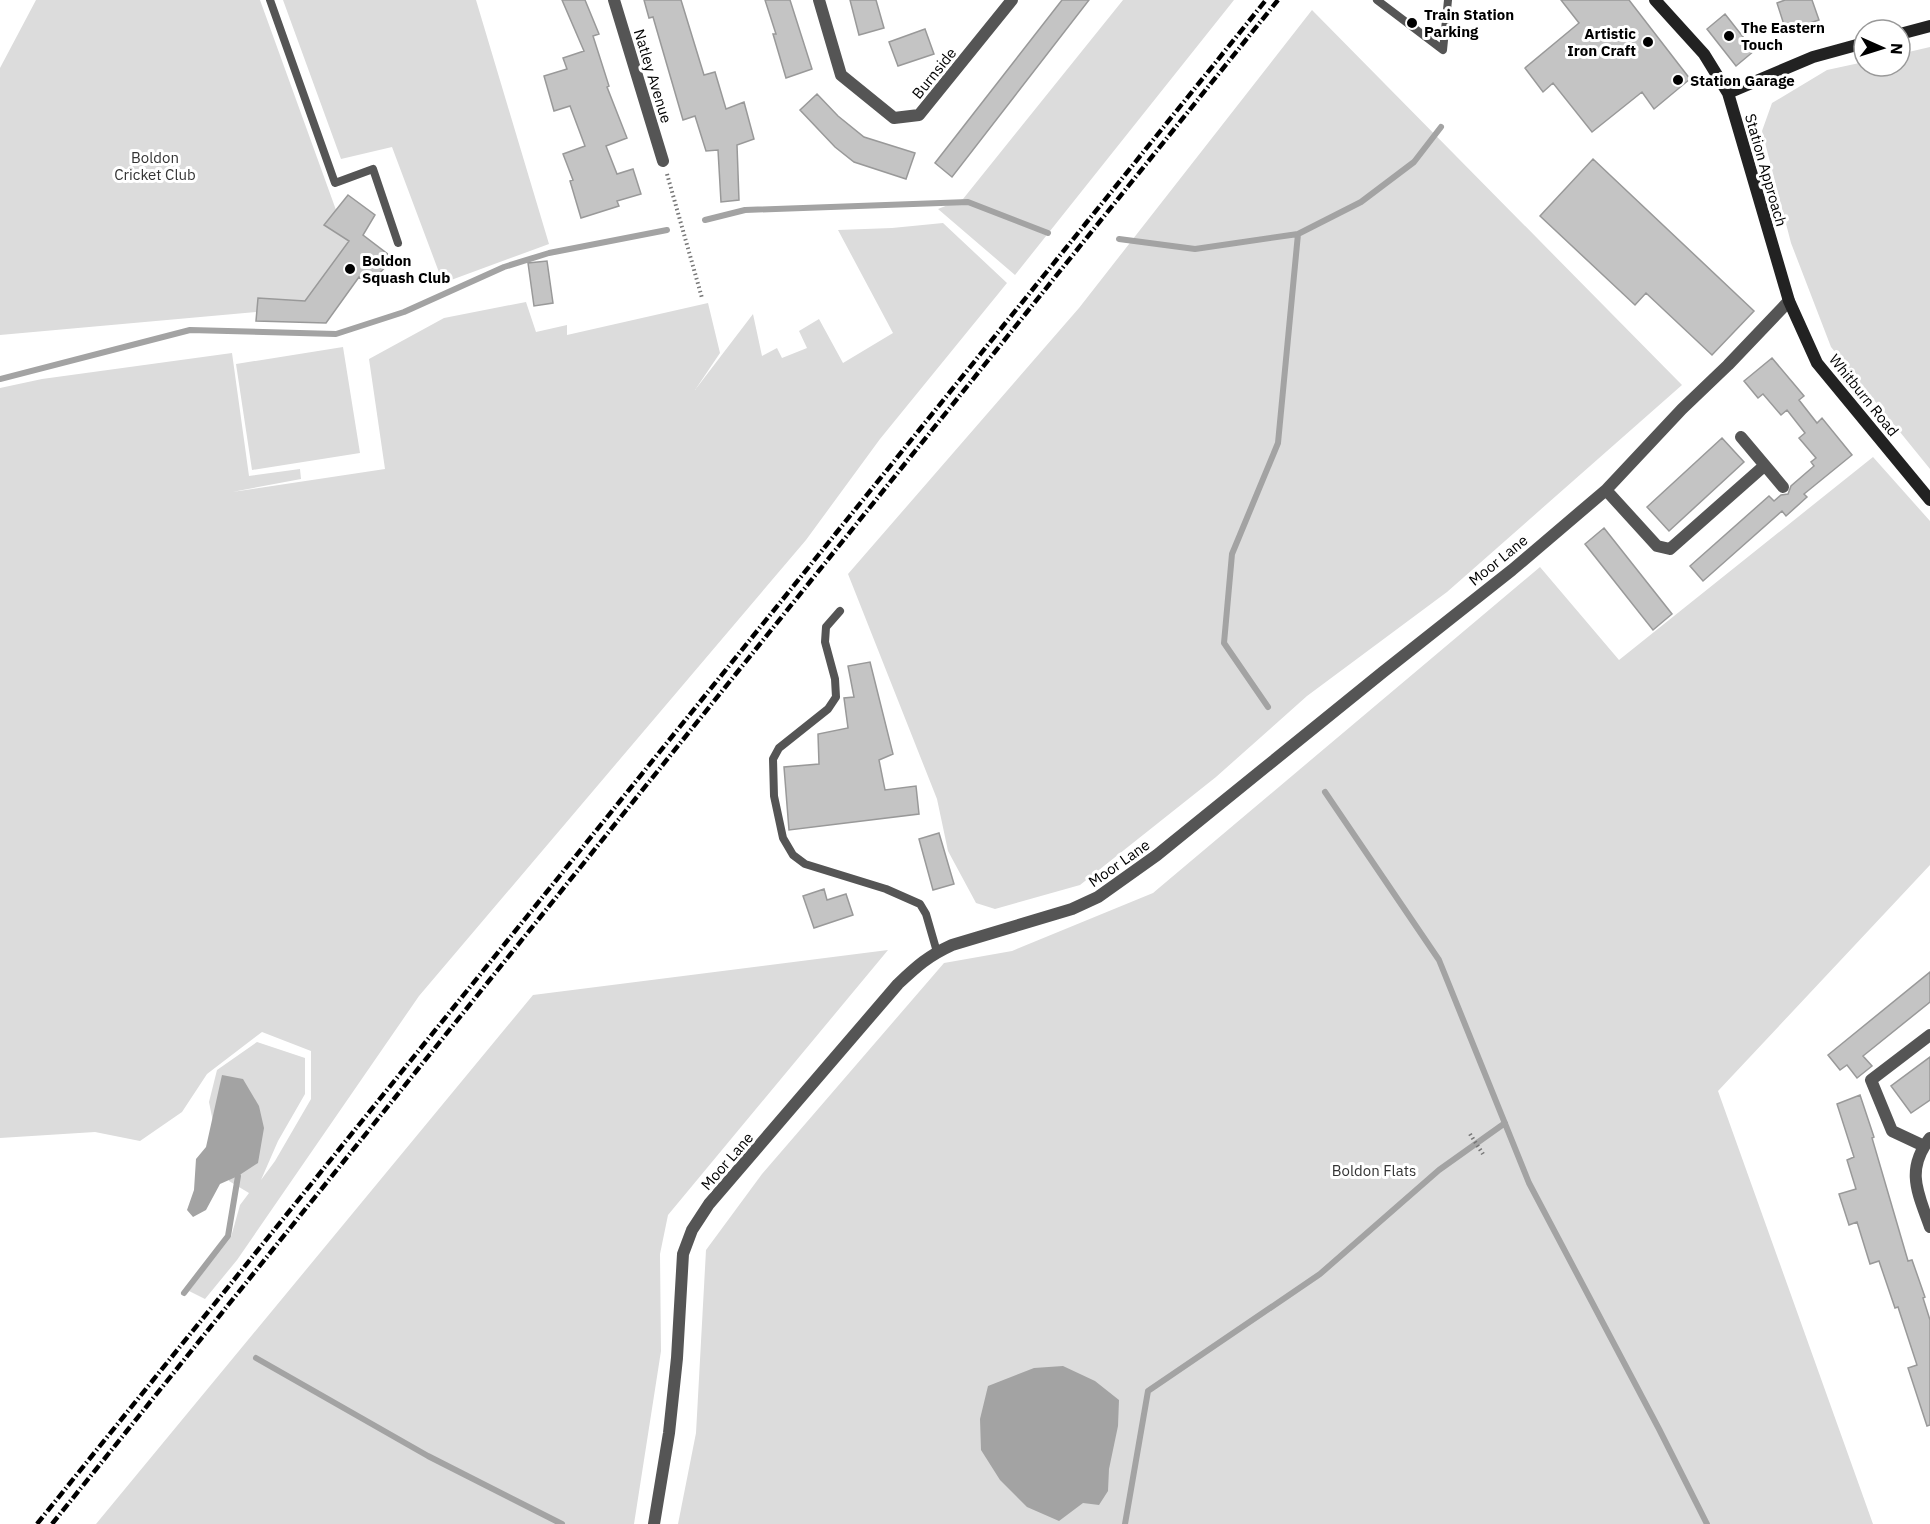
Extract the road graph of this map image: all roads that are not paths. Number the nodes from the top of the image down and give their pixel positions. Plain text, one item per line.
1 (270, 0) edge
2 (614, 0) edge
3 (819, 0) edge
4 (1012, 0) edge
5 (1377, 0) edge
6 (1448, 0) edge
7 (1655, 0) edge
8 (1930, 26) edge
9 (1912, 31) edge
10 (1852, 47) edge
11 (1728, 93) junction
12 (663, 161) road end
13 (398, 243) dead end
14 (1789, 301) junction
15 (1741, 437) dead end
16 (1764, 466) junction
17 (1783, 487) dead end
18 (1606, 490) junction
19 (1930, 500) edge
20 (840, 611) dead end
21 (937, 952) junction
22 (1930, 1035) edge
23 (1927, 1142) edge
24 (1930, 1227) edge
25 (654, 1524) edge

1 - 13 lane
2 - 12 street, Natley Avenue
3 - 4 street, Burnside
5 - 6 lane
7 - 11 main road, Station Approach
8 - 9 main road
10 - 11 main road
11 - 14 main road, Station Approach
14 - 18 street, Moor Lane
14 - 19 main road, Whitburn Road
15 - 16 street
16 - 17 street
16 - 18 street
18 - 21 street, Moor Lane
20 - 21 lane
21 - 25 street, Moor Lane
22 - 23 street
23 - 24 street

